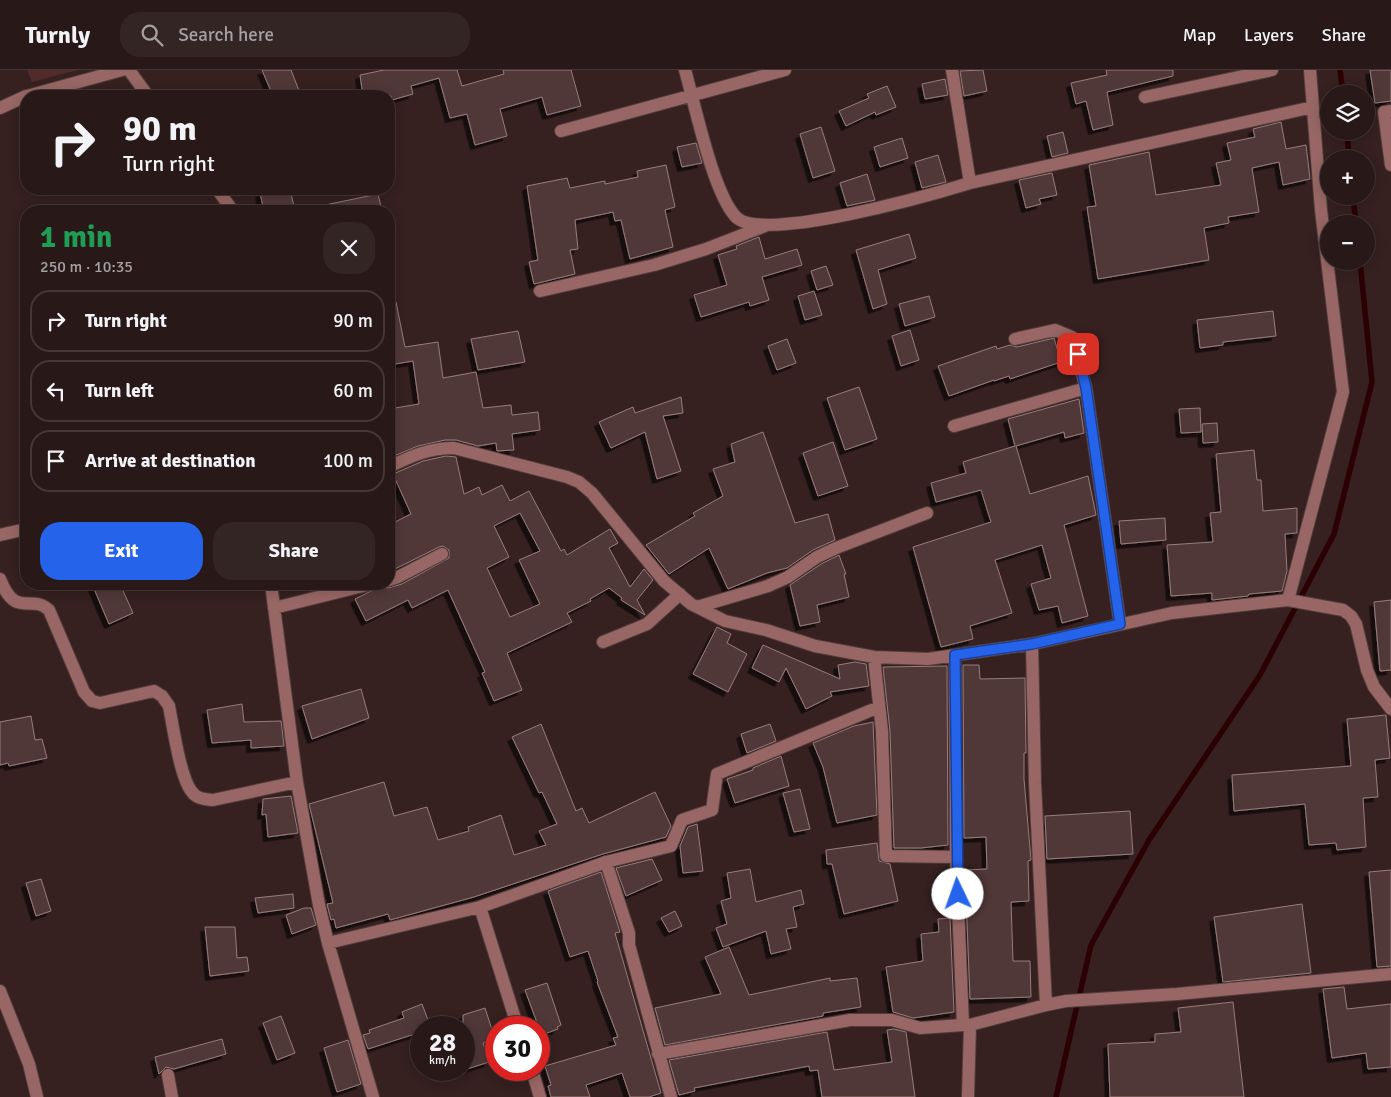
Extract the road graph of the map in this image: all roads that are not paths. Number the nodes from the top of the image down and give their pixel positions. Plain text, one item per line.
1 (122, 70) edge
2 (129, 70) edge
3 (685, 70) edge
4 (786, 70) edge
5 (952, 70) edge
6 (1272, 70) edge
7 (1310, 70) edge
8 (48, 90) edge
9 (144, 90) edge
10 (692, 96) junction
11 (1145, 97) dead end
12 (20, 99) edge
13 (1313, 107) junction
14 (0, 108) edge
15 (1391, 111) edge
16 (561, 132) dead end
17 (1391, 165) edge
18 (970, 183) junction
19 (770, 224) junction
20 (540, 291) dead end
21 (1015, 338) dead end
22 (1086, 388) junction
23 (954, 426) dead end
24 (395, 465) edge
25 (928, 513) dead end
26 (20, 530) edge
27 (0, 535) edge
28 (442, 554) dead end
29 (0, 578) edge
30 (395, 578) edge
31 (272, 590) edge
32 (348, 590) edge
33 (680, 594) junction
34 (1292, 600) junction
35 (697, 607) junction
36 (274, 608) junction
37 (1120, 624) junction
38 (603, 642) dead end
39 (1032, 644) junction
40 (955, 655) junction
41 (874, 657) junction
42 (880, 707) junction
43 (1391, 709) edge
44 (297, 782) junction
45 (956, 857) junction
46 (606, 862) junction
47 (480, 907) junction
48 (328, 943) junction
49 (1391, 974) edge
50 (0, 991) edge
51 (1046, 1006) junction
52 (514, 1016) edge
53 (967, 1025) junction
54 (658, 1054) junction
55 (168, 1075) dead end
56 (535, 1081) edge
57 (37, 1097) edge
58 (172, 1097) edge
59 (373, 1097) edge
60 (540, 1097) edge
61 (671, 1097) edge
62 (968, 1097) edge

1 - 8 street
2 - 9 street
3 - 10 street
4 - 10 street
5 - 18 street
6 - 11 street
7 - 13 street
10 - 16 street
10 - 19 street
12 - 14 street
13 - 18 street
13 - 34 street
15 - 17 street
18 - 19 street
19 - 20 street
21 - 22 street
22 - 23 street
22 - 37 street
24 - 33 street
25 - 35 street
26 - 27 street
28 - 30 street
29 - 44 street
31 - 36 street
32 - 36 street
33 - 35 street
33 - 38 street
34 - 37 street
34 - 43 street
35 - 41 street
36 - 44 street
37 - 39 street
39 - 40 street
39 - 51 street
40 - 41 street
40 - 45 street
41 - 42 street
42 - 45 street
42 - 46 street
44 - 48 street
45 - 53 street
46 - 47 street
46 - 54 street
47 - 48 street
47 - 52 street
48 - 59 street
49 - 51 street
50 - 57 street
51 - 53 street
53 - 54 street
53 - 62 street
54 - 61 street
55 - 58 street
56 - 60 street

